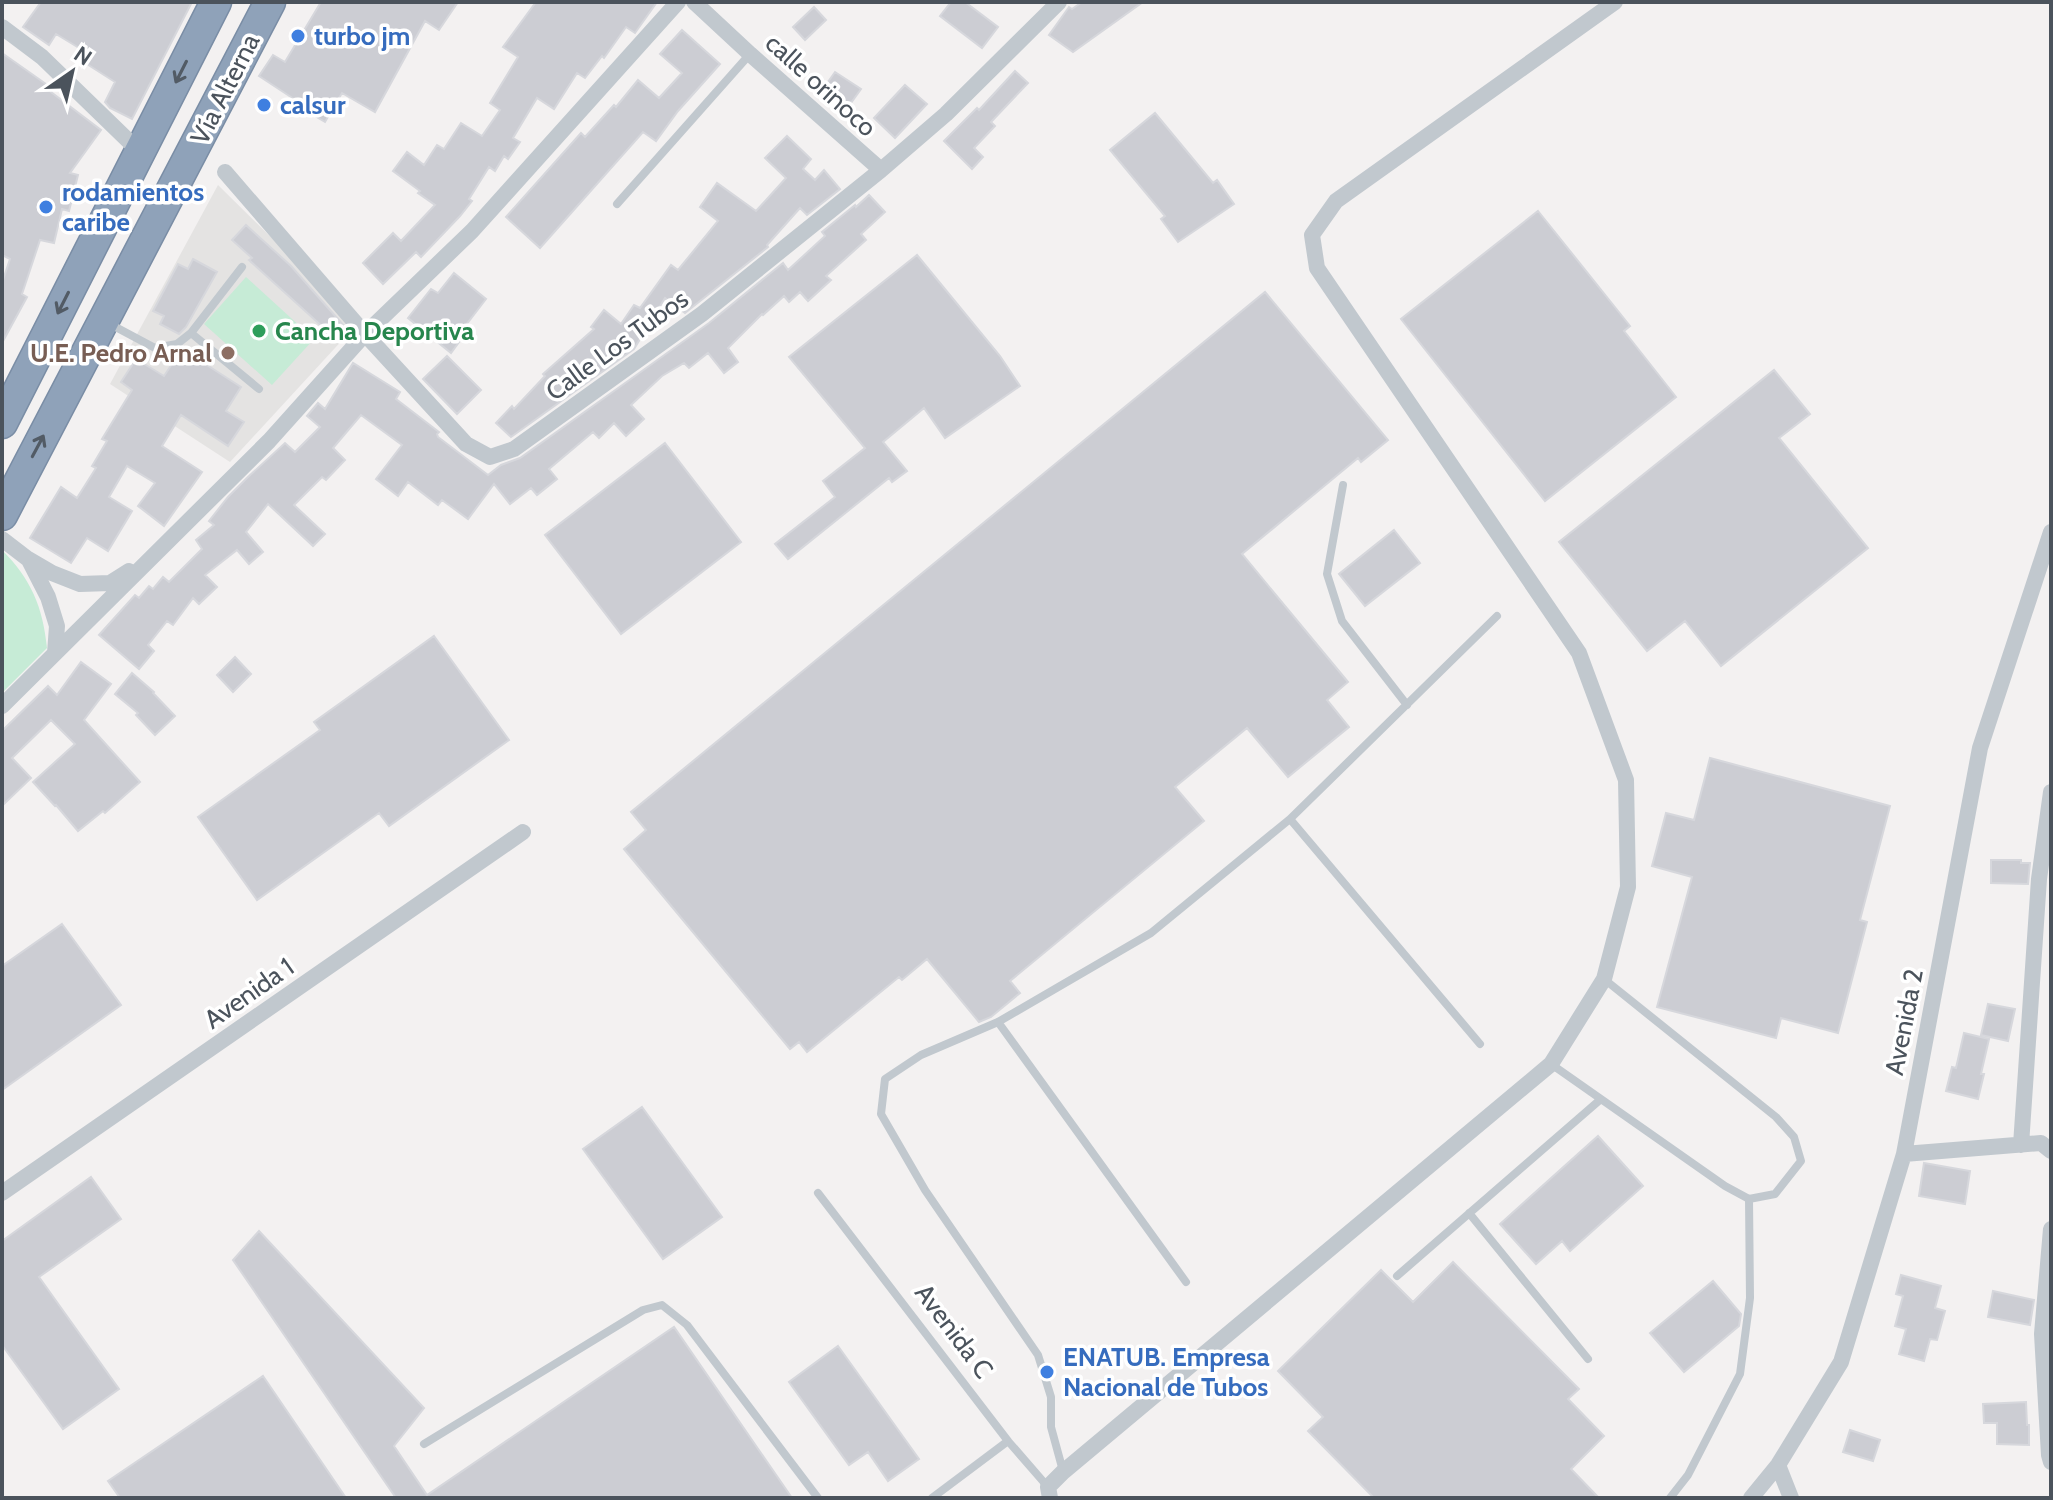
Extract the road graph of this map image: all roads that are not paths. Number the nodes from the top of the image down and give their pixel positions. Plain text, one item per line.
1 (216, 2) edge
2 (270, 2) edge
3 (678, 2) edge
4 (694, 2) edge
5 (1059, 2) edge
6 (1615, 2) edge
7 (2, 27) edge
8 (750, 54) junction
9 (140, 152) junction
10 (881, 170) junction
11 (225, 172) dead end
12 (617, 204) dead end
13 (242, 267) dead end
14 (104, 321) junction
15 (191, 333) junction
16 (365, 334) junction
17 (259, 389) dead end
18 (2, 423) edge
19 (1343, 485) dead end
20 (2, 515) edge
21 (2051, 532) edge
22 (2, 539) edge
23 (154, 555) junction
24 (28, 559) junction
25 (1497, 616) dead end
26 (55, 653) junction
27 (1407, 705) junction
28 (2, 706) edge
29 (2051, 792) edge
30 (1290, 819) junction
31 (523, 832) dead end
32 (1604, 979) junction
33 (998, 1022) junction
34 (1480, 1044) dead end
35 (1551, 1064) junction
36 (1601, 1099) junction
37 (2021, 1145) junction
38 (2051, 1151) edge
39 (1904, 1154) junction
40 (2, 1193) edge
41 (818, 1193) dead end
42 (1749, 1199) junction
43 (1469, 1213) junction
44 (2051, 1229) edge
45 (1397, 1276) dead end
46 (1186, 1282) dead end
47 (1588, 1359) dead end
48 (1008, 1441) junction
49 (424, 1444) dead end
50 (2051, 1462) edge
51 (1778, 1465) junction
52 (1063, 1472) junction
53 (1049, 1493) edge
54 (818, 1498) edge
55 (932, 1498) edge
56 (1670, 1498) edge
57 (1751, 1498) edge
58 (1791, 1498) edge

1 -> 9 highway, Vía Alterna
2 - 14 highway, Vía Alterna
3 - 16 street
4 - 8 street, calle orinoco
5 - 10 street, Calle Los Tubos
6 - 32 street
7 - 9 street
8 - 10 street, calle orinoco
8 - 12 lane
9 -> 18 highway, Vía Alterna
10 - 16 street, Calle Los Tubos
11 - 16 street, Calle Los Tubos
13 - 15 lane
14 - 15 lane
20 -> 14 highway, Vía Alterna
15 - 17 lane
16 - 23 street
19 - 27 lane
21 - 39 street, Avenida 2
22 - 24 street
23 - 24 street
23 - 26 street
24 - 26 street
25 - 27 lane
26 - 28 street
27 - 30 lane
29 - 37 street
30 - 33 lane
30 - 34 lane
31 - 40 street, Avenida 1
32 - 35 street
32 - 42 lane
33 - 46 lane
33 - 52 lane
35 - 36 lane
35 - 52 street
36 - 42 lane
36 - 43 lane
37 - 38 street
37 - 39 street
39 - 51 street, Avenida 2
41 - 48 lane, Avenida C
42 - 56 lane
43 - 45 lane
43 - 47 lane
44 - 50 street
48 - 53 lane, Avenida C
48 - 55 lane
49 - 54 lane
51 - 57 street, Avenida 2
51 - 58 street
52 - 53 street

